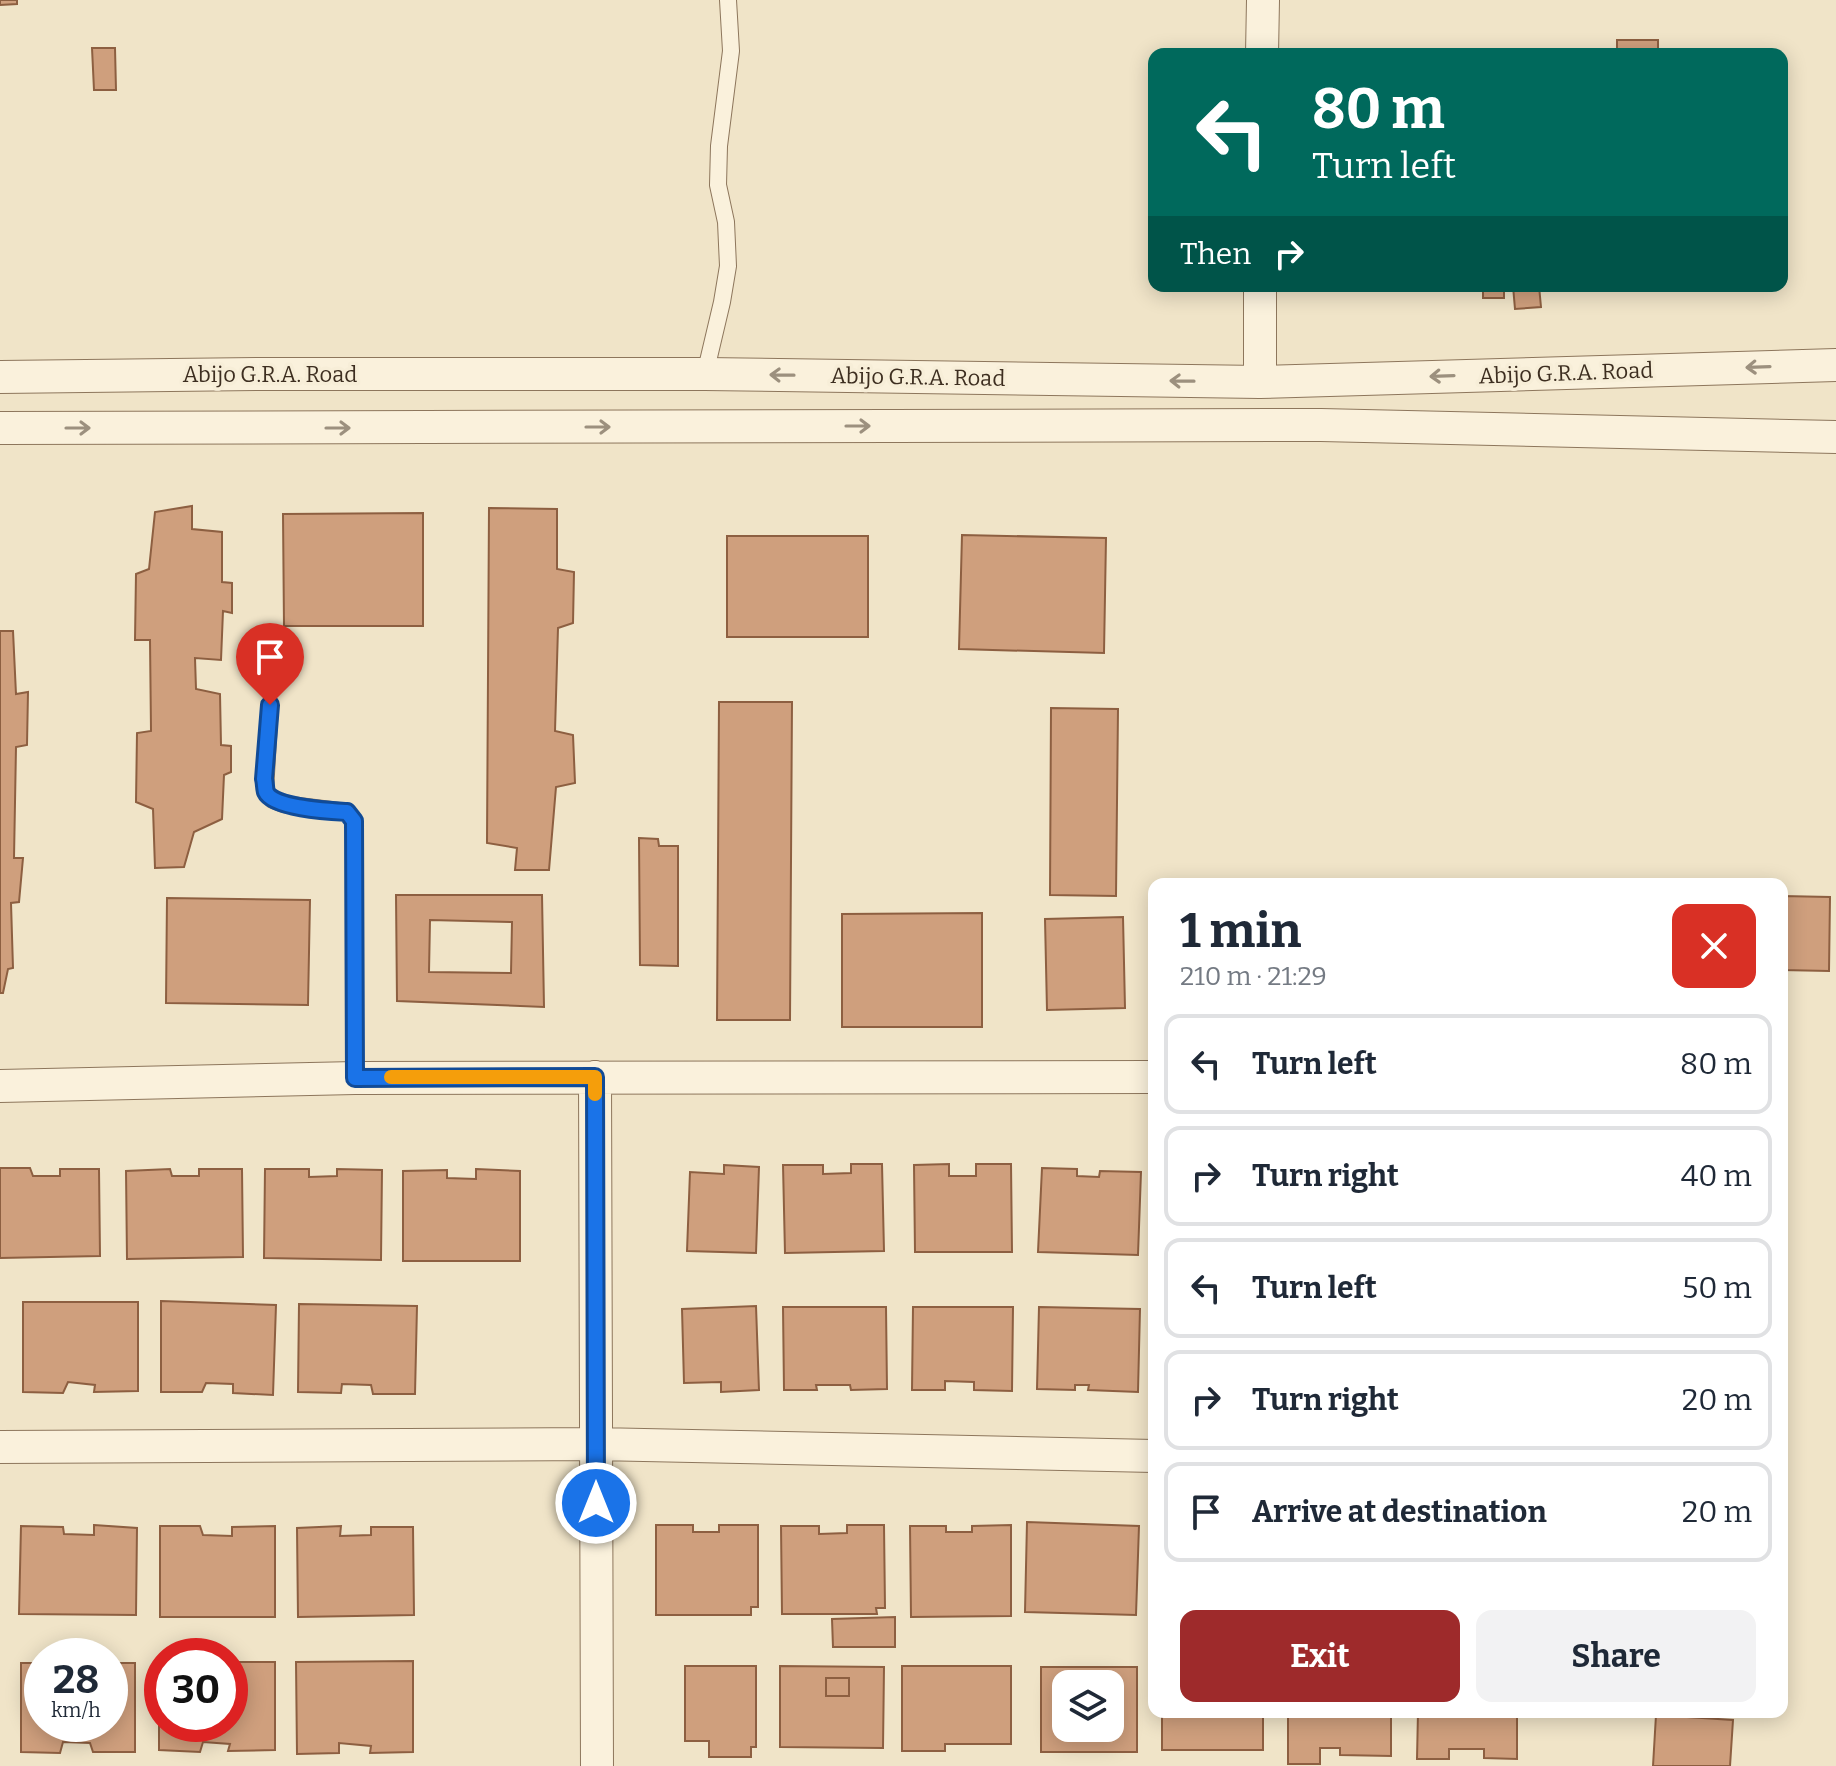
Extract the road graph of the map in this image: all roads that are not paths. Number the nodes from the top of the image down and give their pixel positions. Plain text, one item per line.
1 (728, 0) edge
2 (1263, 0) edge
3 (1262, 48) edge
4 (1260, 292) edge
5 (1836, 365) edge
6 (705, 374) junction
7 (0, 377) edge
8 (1260, 382) junction
9 (0, 428) edge
10 (1836, 437) edge
11 (270, 705) dead end
12 (595, 1077) junction
13 (1148, 1077) edge
14 (355, 1078) junction
15 (0, 1086) edge
16 (596, 1444) junction
17 (0, 1447) edge
18 (1148, 1456) edge
19 (597, 1766) edge

1 - 6 lane
2 - 3 street
4 - 8 street
5 -> 8 street, Abijo G.R.A. Road
6 - 7 street, Abijo G.R.A. Road
8 -> 6 street, Abijo G.R.A. Road
9 -> 10 street
11 - 14 lane
12 - 13 street
12 - 14 street
12 - 16 street
14 - 15 street
16 - 17 street
16 - 18 street
16 - 19 street

